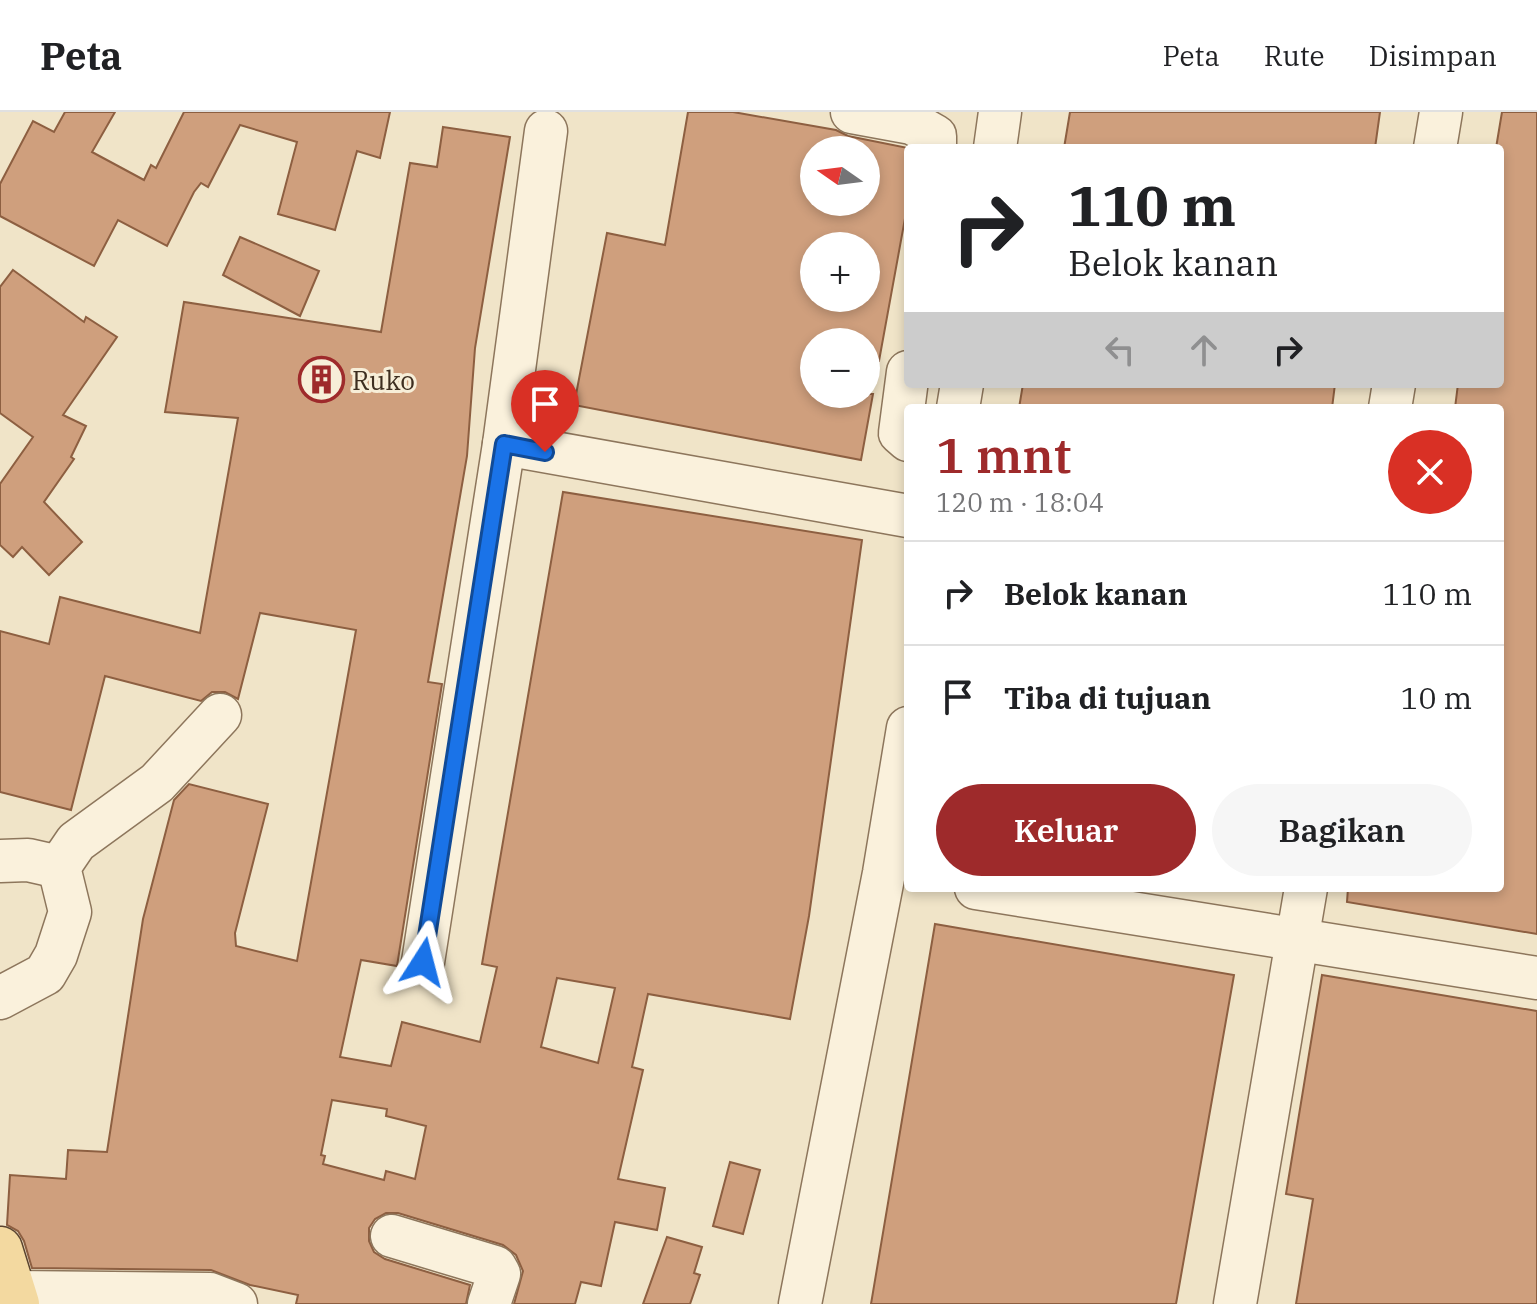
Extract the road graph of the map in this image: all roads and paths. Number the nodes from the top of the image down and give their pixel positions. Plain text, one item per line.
1 (852, 112) edge
2 (1000, 112) edge
3 (1441, 112) edge
4 (546, 131) dead end
5 (935, 144) edge
6 (996, 144) edge
7 (1436, 144) edge
8 (906, 388) edge
9 (904, 436) edge
10 (504, 444) junction
11 (904, 515) edge
12 (220, 715) dead end
13 (904, 777) edge
14 (0, 861) edge
15 (59, 867) junction
16 (896, 875) edge
17 (1000, 892) edge
18 (1305, 892) edge
19 (1297, 941) junction
20 (423, 962) dead end
21 (1537, 978) edge
22 (0, 998) edge
23 (392, 1236) dead end
24 (0, 1249) edge
25 (16, 1298) edge
26 (236, 1304) edge
27 (489, 1304) edge
28 (800, 1304) edge
29 (1235, 1304) edge

1 - 5 street
2 - 6 street
3 - 7 street
4 - 10 street
8 - 9 street
10 - 11 street
10 - 20 street
12 - 15 street
13 - 16 street
14 - 15 street
15 - 22 street
16 - 28 street
17 - 19 street
18 - 19 street
19 - 21 street
19 - 29 street
23 - 27 street
24 - 25 main road
25 - 26 street

